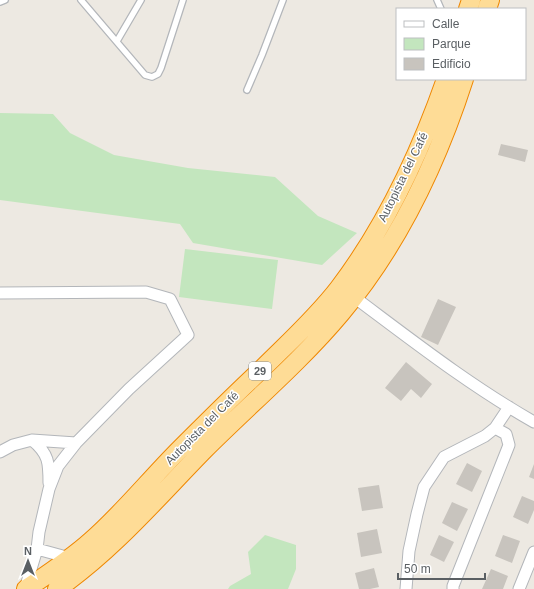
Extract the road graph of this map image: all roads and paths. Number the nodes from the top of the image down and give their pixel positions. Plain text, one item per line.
1 (5, 0) edge
2 (81, 0) edge
3 (141, 0) edge
4 (183, 0) edge
5 (283, 0) edge
6 (0, 2) edge
7 (117, 41) junction
8 (446, 80) edge
9 (464, 80) edge
10 (247, 90) dead end
11 (0, 293) edge
12 (354, 297) junction
13 (508, 407) junction
14 (534, 422) edge
15 (495, 428) junction
16 (32, 440) junction
17 (76, 443) junction
18 (0, 452) edge
19 (49, 489) junction
20 (37, 549) junction
21 (534, 552) edge
22 (70, 558) junction
23 (25, 589) edge
24 (57, 589) edge
25 (406, 589) edge
26 (453, 589) edge
27 (518, 589) edge

1 - 6 lane
2 - 7 lane
3 - 7 lane
4 - 7 lane
5 - 10 lane
8 - 22 highway, Autopista del Café / 29
9 - 12 highway, Autopista del Café / 29
11 - 17 street
12 - 13 street
12 - 24 highway, Autopista del Café / 29
13 - 14 street
13 - 15 street
15 - 25 street
15 - 26 street
16 - 17 street
16 - 18 street
16 - 19 street
17 - 19 street
19 - 20 street
20 - 22 street
20 - 23 street
21 - 27 street
22 - 23 highway, Autopista del Café / 29

